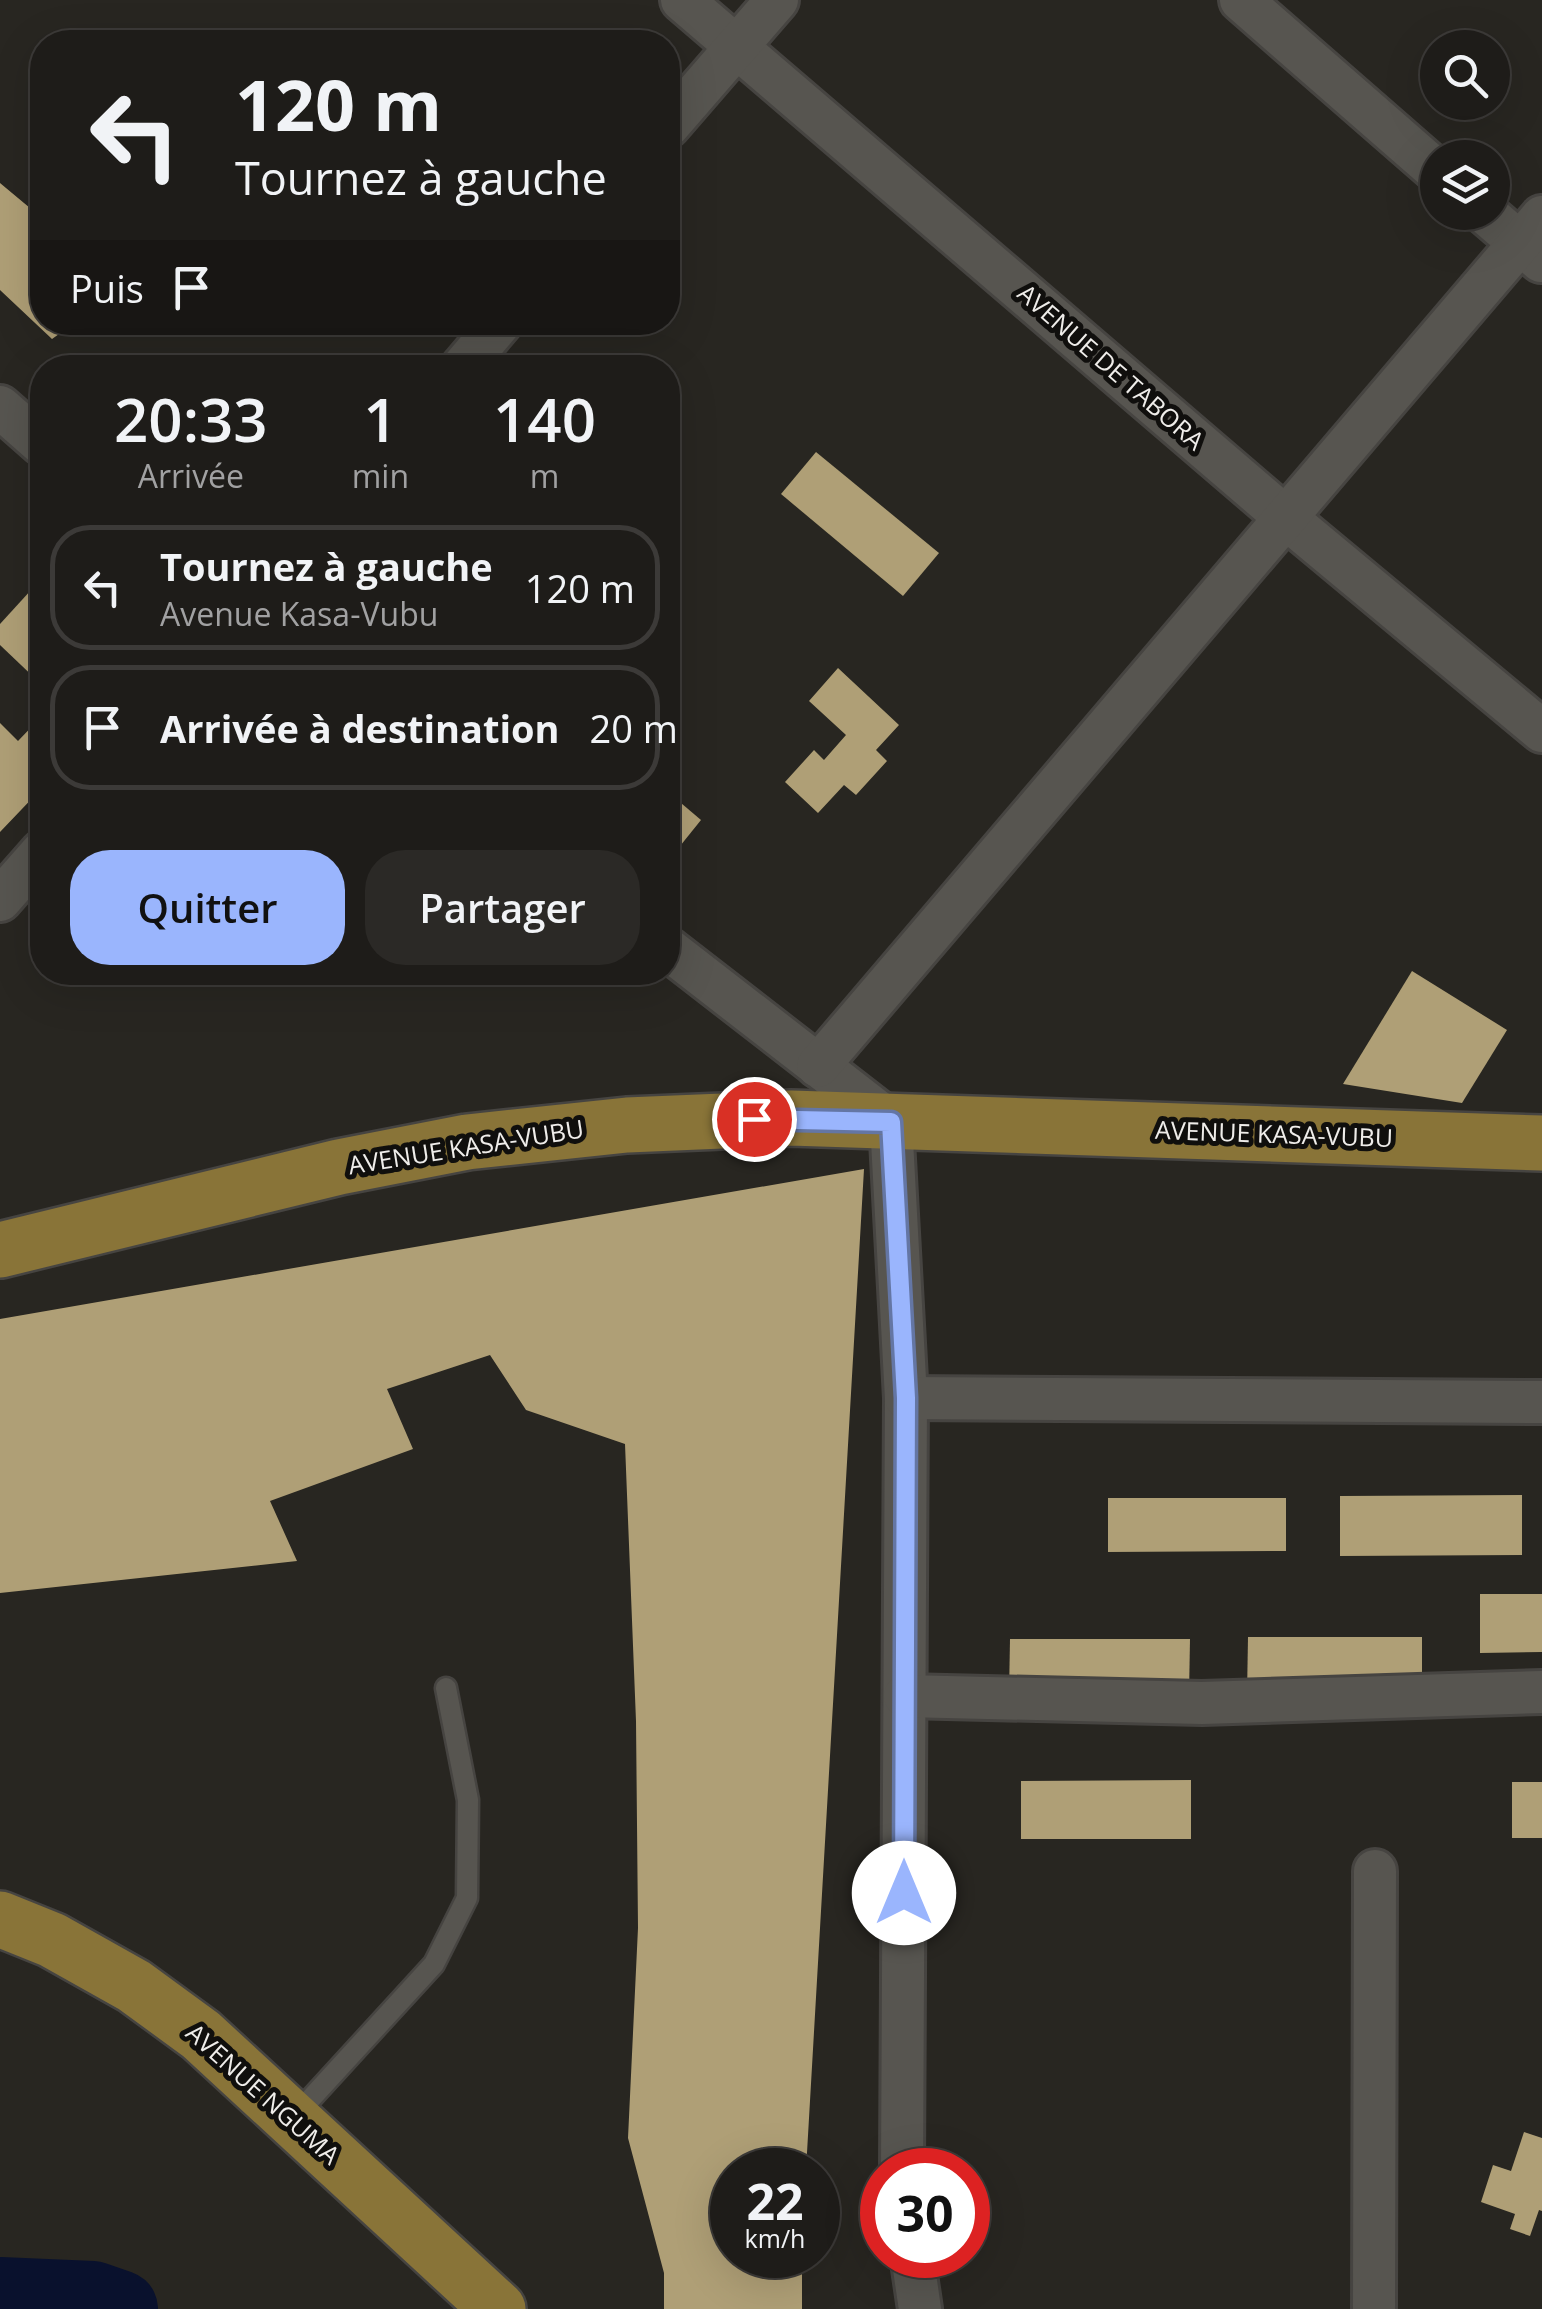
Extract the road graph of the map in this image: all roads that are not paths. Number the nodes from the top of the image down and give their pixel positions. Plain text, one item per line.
1 (682, 0) edge
2 (778, 0) edge
3 (1241, 0) edge
4 (736, 45) junction
5 (680, 112) edge
6 (1420, 156) edge
7 (1510, 227) edge
8 (1534, 241) edge
9 (490, 335) edge
10 (473, 355) edge
11 (0, 407) edge
12 (30, 433) edge
13 (1286, 518) junction
14 (1542, 731) edge
15 (30, 866) edge
16 (0, 900) edge
17 (680, 958) edge
18 (818, 1066) junction
19 (891, 1122) junction
20 (1542, 1143) edge
21 (0, 1250) edge
22 (906, 1398) junction
23 (1542, 1402) edge
24 (446, 1688) dead end
25 (1542, 1692) edge
26 (904, 1696) junction
27 (1375, 1871) dead end
28 (0, 1920) edge
29 (292, 2120) junction
30 (902, 2148) edge
31 (899, 2278) edge
32 (915, 2278) edge
33 (498, 2309) edge
34 (898, 2309) edge
35 (920, 2309) edge
36 (1374, 2309) edge

1 - 4 street, AVENUE DE TABORA
2 - 4 street
3 - 6 street
4 - 5 street
4 - 13 street, AVENUE DE TABORA
7 - 8 street
8 - 13 street
9 - 10 street
11 - 12 street
13 - 14 street, AVENUE DE TABORA
13 - 18 street
15 - 16 street
17 - 18 street
18 - 19 street
19 - 20 main road, AVENUE KASA-VUBU
19 - 21 main road, AVENUE KASA-VUBU
19 - 22 street
22 - 23 street
22 - 26 street
24 - 29 lane
25 - 26 street
26 - 30 street
27 - 36 street
28 - 29 main road, AVENUE NGUMA
29 - 33 main road, AVENUE NGUMA
31 - 34 street
32 - 35 street

